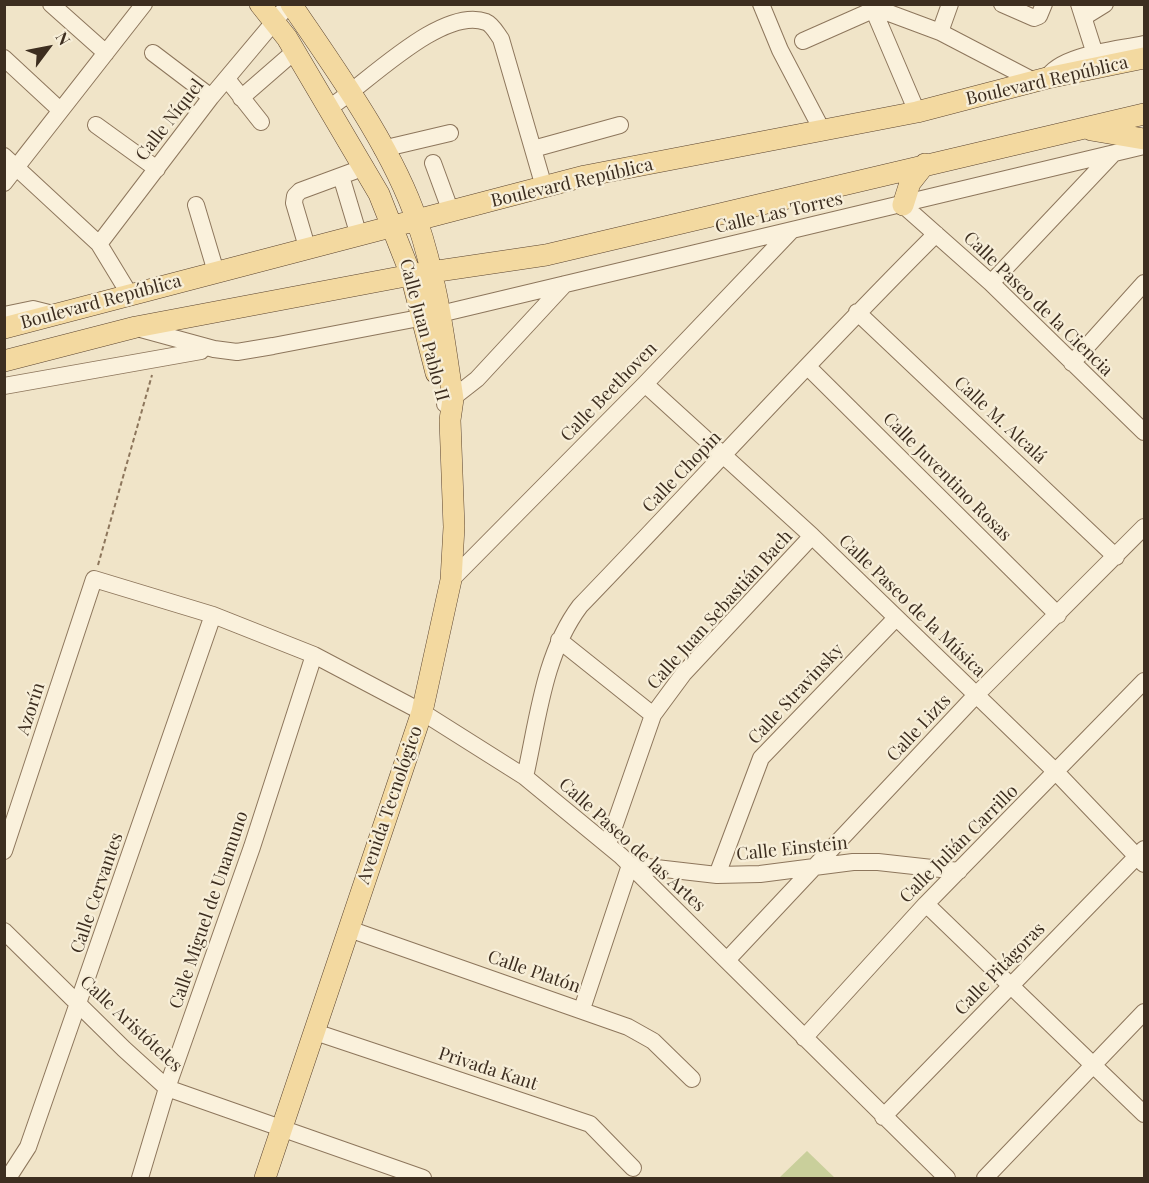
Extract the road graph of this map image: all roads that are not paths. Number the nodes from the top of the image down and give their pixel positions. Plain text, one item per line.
1 (51, 4) edge
2 (144, 4) edge
3 (260, 4) edge
4 (290, 4) edge
5 (762, 4) edge
6 (950, 4) edge
7 (1002, 4) edge
8 (1044, 4) edge
9 (1105, 4) edge
10 (877, 7) edge
11 (1081, 11) edge
12 (274, 21) junction
13 (940, 32) junction
14 (803, 41) dead end
15 (1144, 44) edge
16 (295, 51) junction
17 (106, 53) junction
18 (153, 53) dead end
19 (1095, 54) junction
20 (4, 58) edge
21 (1144, 58) edge
22 (227, 79) junction
23 (1040, 80) junction
24 (350, 94) junction
25 (211, 97) junction
26 (241, 98) junction
27 (329, 108) junction
28 (60, 110) junction
29 (917, 112) junction
30 (1144, 114) edge
31 (261, 122) dead end
32 (620, 125) dead end
33 (96, 126) dead end
34 (1085, 129) junction
35 (822, 130) junction
36 (450, 134) dead end
37 (1144, 139) edge
38 (1144, 146) edge
39 (382, 149) junction
40 (533, 149) junction
41 (1113, 154) junction
42 (11, 162) edge
43 (434, 163) dead end
44 (925, 164) junction
45 (365, 167) junction
46 (157, 169) junction
47 (341, 176) junction
48 (872, 177) junction
49 (4, 183) edge
50 (544, 187) junction
51 (196, 205) dead end
52 (903, 205) junction
53 (451, 212) junction
54 (417, 221) junction
55 (394, 228) junction
56 (792, 230) junction
57 (936, 234) junction
58 (359, 236) junction
59 (99, 244) junction
60 (307, 247) junction
61 (216, 272) junction
62 (433, 273) junction
63 (411, 275) junction
64 (991, 283) junction
65 (1144, 283) edge
66 (564, 284) junction
67 (130, 295) junction
68 (857, 312) junction
69 (53, 314) junction
70 (4, 315) edge
71 (431, 316) junction
72 (136, 327) junction
73 (4, 328) edge
74 (214, 349) junction
75 (4, 361) edge
76 (1072, 363) junction
77 (808, 366) junction
78 (645, 384) junction
79 (4, 386) edge
80 (449, 408) junction
81 (1144, 432) edge
82 (724, 457) junction
83 (1144, 527) edge
84 (812, 536) junction
85 (1116, 557) junction
86 (94, 579) joint
87 (450, 580) junction
88 (213, 615) junction
89 (1058, 615) junction
90 (896, 618) junction
91 (559, 640) junction
92 (314, 655) junction
93 (1144, 681) edge
94 (976, 695) junction
95 (422, 712) junction
96 (653, 715) junction
97 (1057, 773) junction
98 (525, 777) junction
99 (608, 844) junction
100 (4, 851) edge
101 (1142, 856) edge
102 (630, 865) junction
103 (813, 869) junction
104 (959, 871) junction
105 (717, 875) junction
106 (926, 904) junction
107 (349, 929) junction
108 (4, 931) edge
109 (727, 960) junction
110 (1012, 986) junction
111 (80, 1004) junction
112 (582, 1009) junction
113 (1144, 1012) edge
114 (315, 1032) junction
115 (804, 1038) junction
116 (1094, 1066) junction
117 (692, 1079) dead end
118 (167, 1088) junction
119 (1144, 1114) edge
120 (883, 1117) junction
121 (283, 1127) junction
122 (633, 1168) dead end
123 (8, 1179) edge
124 (140, 1179) edge
125 (266, 1179) edge
126 (423, 1179) edge
127 (947, 1179) edge
128 (985, 1179) edge

1 - 17 street
2 - 17 street
3 - 12 main road, Calle Juan Pablo II
4 - 12 street, Calle Níquel
4 - 24 main road, Calle Juan Pablo II
5 - 35 street
6 - 13 street
7 - 8 street
9 - 11 street
10 - 13 street
10 - 14 street
10 - 29 street
11 - 19 street
12 - 16 main road, Calle Juan Pablo II
12 - 22 street, Calle Níquel
13 - 23 street
15 - 19 street
16 - 26 street
16 - 27 main road, Calle Juan Pablo II
17 - 28 street
18 - 25 street
19 - 23 street
20 - 28 street
21 - 23 main road, Boulevard República
22 - 25 street, Calle Níquel
22 - 26 street
23 - 29 main road, Boulevard República
24 - 27 street
24 - 39 main road, Calle Juan Pablo II
24 - 40 street
25 - 46 street, Calle Níquel
26 - 31 street
27 - 45 main road, Calle Juan Pablo II
28 - 42 street
29 - 35 main road, Boulevard República
30 - 34 main road, Boulevard República
32 - 40 street
33 - 46 street
34 - 37 main road
34 - 44 main road, Boulevard República
35 - 50 main road, Boulevard República
36 - 39 street
38 - 41 street, Calle Las Torres
39 - 54 main road, Calle Juan Pablo II
40 - 50 street
41 - 52 street, Calle Las Torres
41 - 64 street
42 - 49 street
42 - 59 street
43 - 53 street
44 - 48 main road, Boulevard República
44 - 52 main road
45 - 47 street
45 - 55 main road, Calle Juan Pablo II
46 - 59 street, Calle Níquel
47 - 58 street
47 - 60 street
48 - 52 main road
48 - 62 main road, Boulevard República
50 - 53 main road, Boulevard República
51 - 61 street
52 - 56 street, Calle Las Torres
52 - 57 street, Calle Paseo de la Ciencia
53 - 54 main road, Boulevard República
54 - 55 main road, Boulevard República
54 - 62 main road, Calle Juan Pablo II
55 - 58 main road, Boulevard República
55 - 63 main road, Calle Juan Pablo II
56 - 66 street, Calle Las Torres
56 - 78 street, Calle Beethoven
57 - 64 street, Calle Paseo de la Ciencia
57 - 68 street, Calle Chopin
58 - 60 main road, Boulevard República
59 - 67 street
60 - 61 main road, Boulevard República
61 - 67 main road, Boulevard República
62 - 63 main road, Boulevard República
62 - 71 main road, Calle Juan Pablo II
63 - 71 main road, Calle Juan Pablo II
63 - 72 main road, Boulevard República
64 - 76 street, Calle Paseo de la Ciencia
65 - 76 street
66 - 71 street, Calle Las Torres
66 - 80 street
67 - 69 main road, Boulevard República
68 - 77 street, Calle Chopin
68 - 85 street, Calle M. Alcalá
69 - 70 street
69 - 73 main road, Boulevard República
71 - 74 street, Calle Las Torres
71 - 80 main road, Calle Juan Pablo II
72 - 74 street
72 - 75 main road, Boulevard República
74 - 79 street
76 - 81 street, Calle Paseo de la Ciencia
77 - 82 street, Calle Chopin
77 - 89 street, Calle Juventino Rosas
78 - 82 street, Calle Paseo de la Música
78 - 87 street, Calle Beethoven
80 - 87 main road, Avenida Tecnológico
82 - 84 street, Calle Paseo de la Música
82 - 91 street, Calle Chopin
83 - 85 street, Calle Lizts
84 - 90 street, Calle Paseo de la Música
84 - 96 street, Calle Juan Sebastián Bach
85 - 89 street, Calle Lizts
86 - 88 street, Calle Paseo de las Artes
86 - 100 street, Azorín
87 - 95 main road, Avenida Tecnológico
88 - 92 street, Calle Paseo de las Artes
88 - 111 street, Calle Cervantes
89 - 94 street, Calle Lizts
90 - 94 street, Calle Paseo de la Música
90 - 105 street, Calle Stravinsky
91 - 96 street
91 - 98 street, Calle Chopin
92 - 95 street, Calle Paseo de las Artes
92 - 118 street, Calle Miguel de Unamuno
93 - 97 street, Calle Julián Carrillo
94 - 97 street, Calle Paseo de la Música
94 - 103 street, Calle Lizts
95 - 98 street, Calle Paseo de las Artes
95 - 107 main road, Avenida Tecnológico
96 - 99 street, Calle Juan Sebastián Bach
97 - 101 street, Calle Paseo de la Música
97 - 104 street, Calle Julián Carrillo
98 - 99 street, Calle Paseo de las Artes
99 - 102 street, Calle Paseo de las Artes
101 - 110 street, Calle Pitágoras
102 - 105 street, Calle Einstein
102 - 109 street, Calle Paseo de las Artes
102 - 112 street
103 - 104 street, Calle Einstein
103 - 105 street, Calle Einstein
103 - 109 street, Calle Lizts
104 - 106 street, Calle Julián Carrillo
106 - 110 street
106 - 115 street, Calle Julián Carrillo
107 - 112 street, Calle Platón
107 - 114 main road, Avenida Tecnológico
108 - 111 street, Calle Aristóteles
109 - 115 street, Calle Paseo de las Artes
110 - 116 street
110 - 120 street, Calle Pitágoras
111 - 118 street, Calle Aristóteles
111 - 123 street, Calle Cervantes
112 - 117 street, Calle Platón
113 - 116 street
114 - 121 main road, Avenida Tecnológico
114 - 122 street, Privada Kant
115 - 120 street, Calle Paseo de las Artes
116 - 119 street
116 - 128 street
118 - 121 street, Calle Aristóteles
118 - 124 street, Calle Miguel de Unamuno
120 - 127 street, Calle Paseo de las Artes
121 - 125 main road, Avenida Tecnológico
121 - 126 street, Calle Aristóteles

